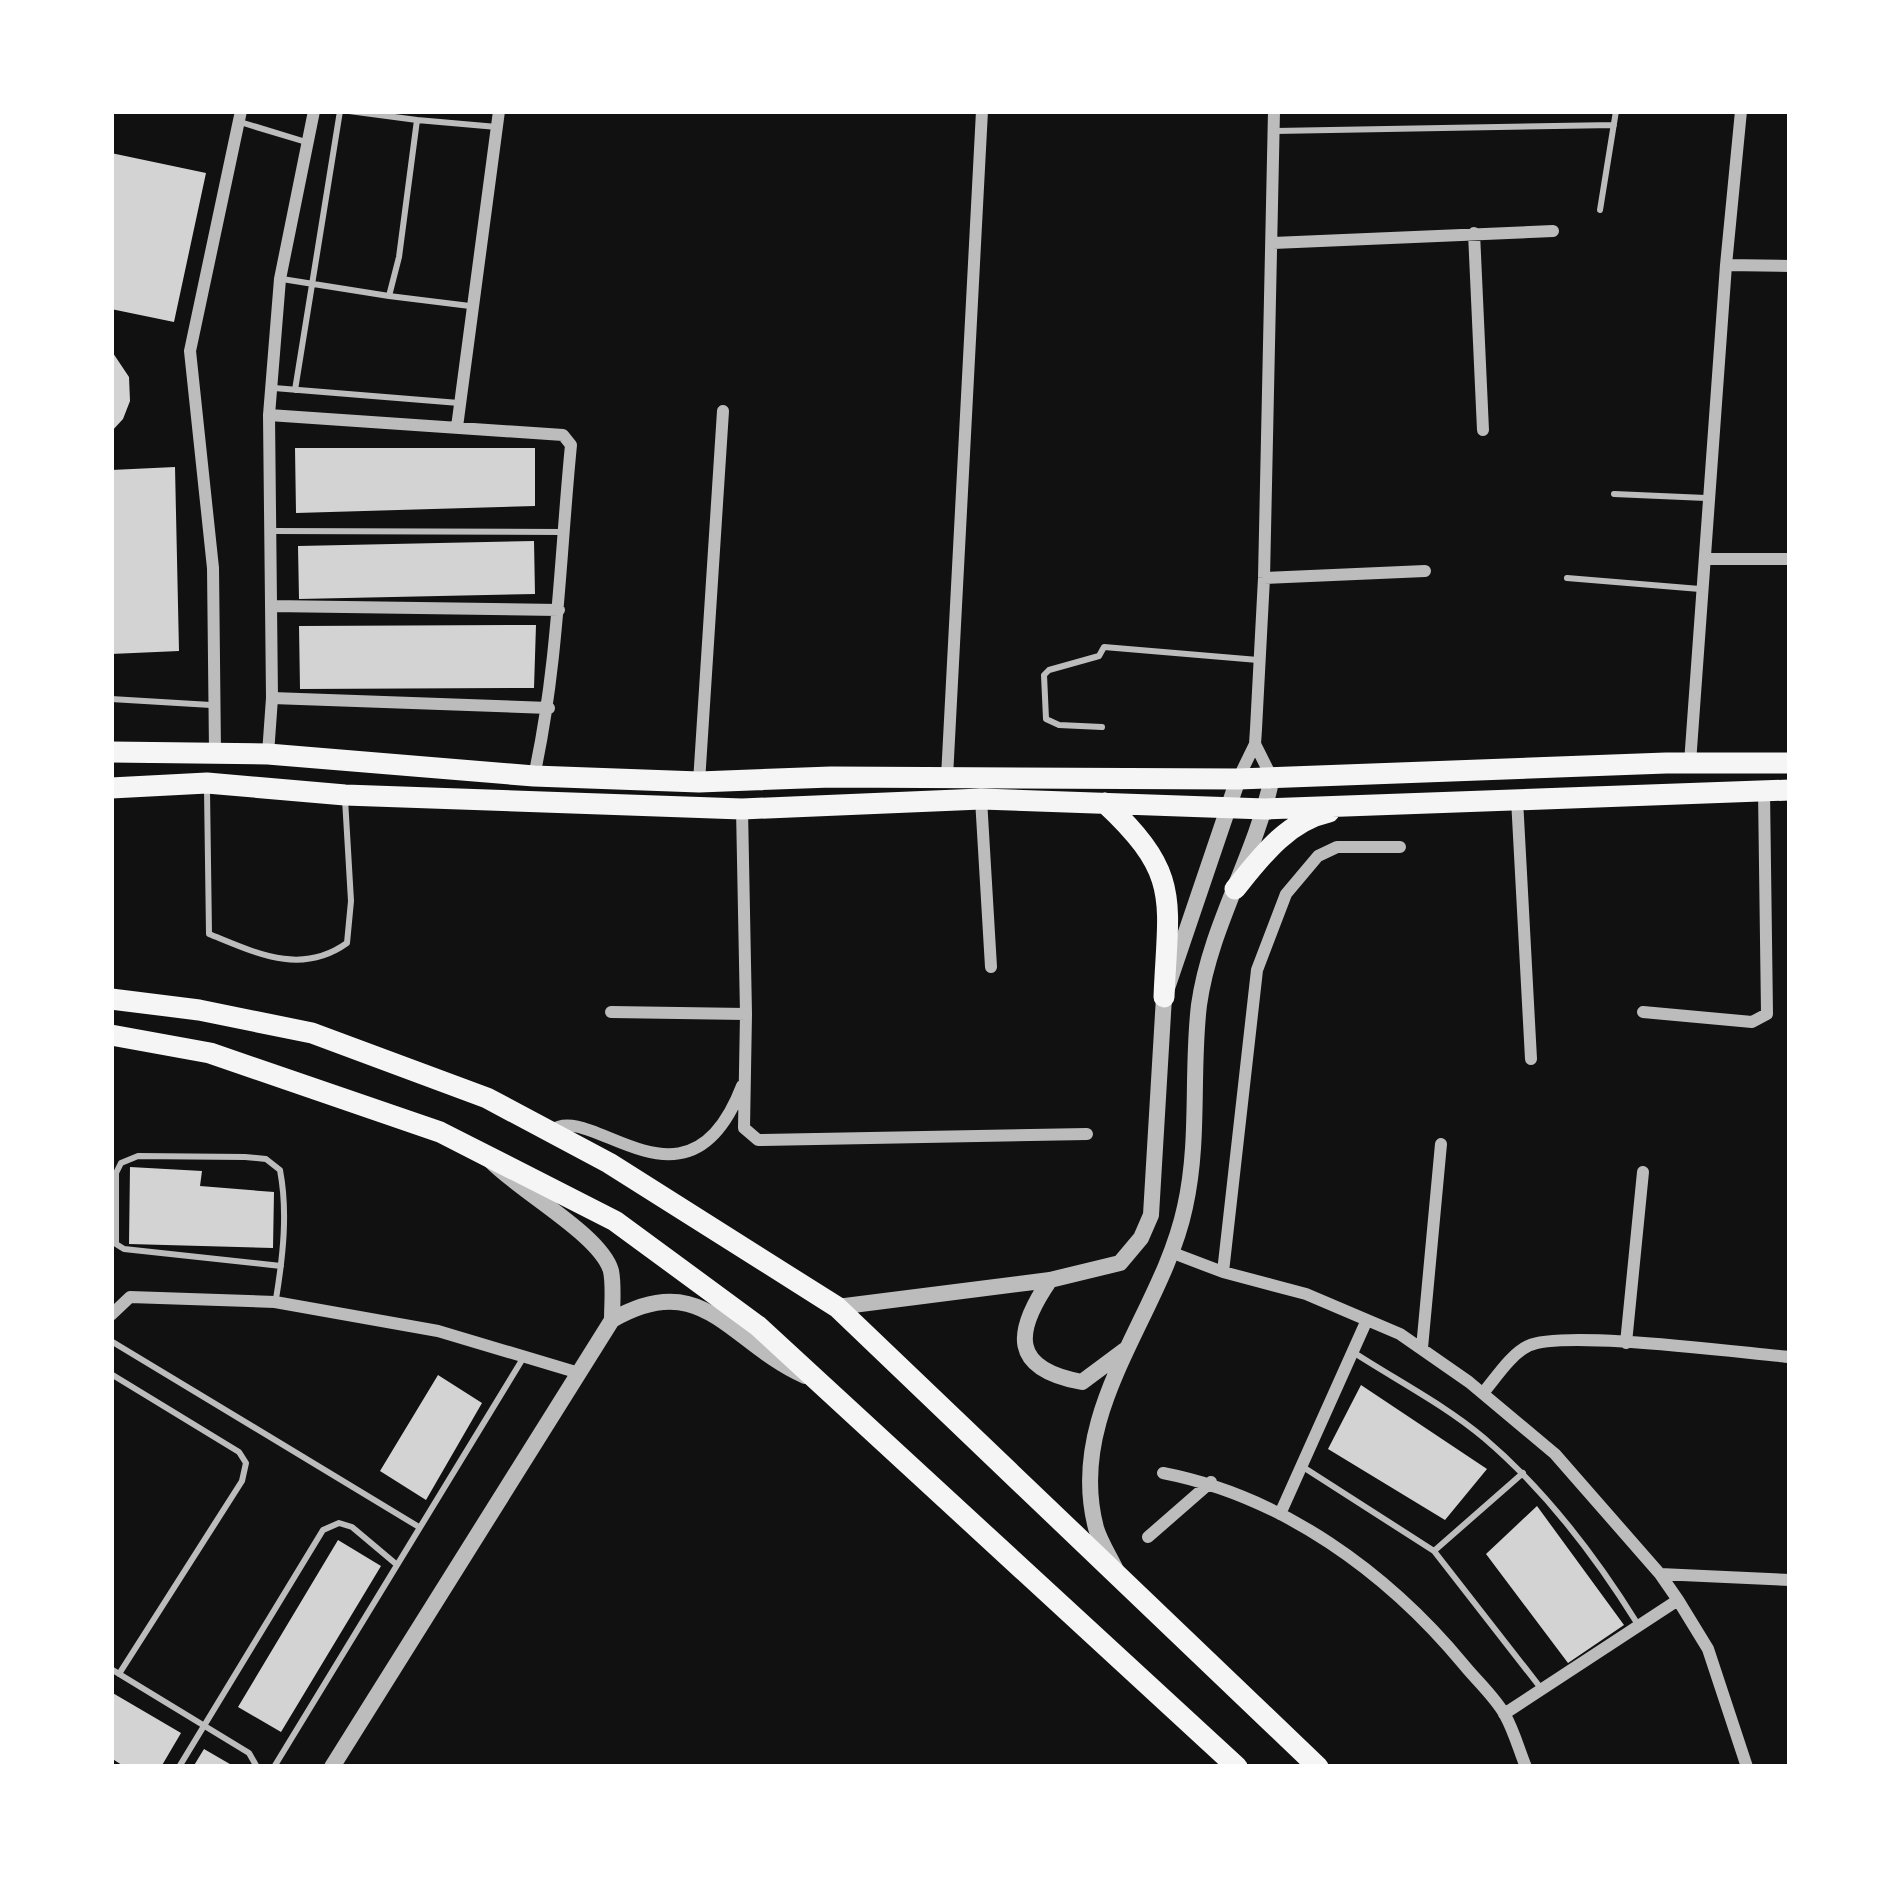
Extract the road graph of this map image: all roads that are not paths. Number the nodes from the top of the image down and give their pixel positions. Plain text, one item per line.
1 (314, 111) edge
2 (345, 111) edge
3 (499, 111) edge
4 (982, 111) edge
5 (1274, 111) edge
6 (1616, 111) edge
7 (1741, 111) edge
8 (240, 117) edge
9 (417, 120) junction
10 (1613, 124) junction
11 (497, 127) junction
12 (1275, 130) junction
13 (306, 142) junction
14 (1600, 210) dead end
15 (1552, 231) dead end
16 (1474, 233) junction
17 (1273, 243) junction
18 (1726, 265) junction
19 (1790, 266) edge
20 (280, 279) junction
21 (314, 283) junction
22 (389, 296) junction
23 (473, 306) junction
24 (271, 388) junction
25 (295, 390) junction
26 (460, 403) junction
27 (723, 411) dead end
28 (268, 415) junction
29 (457, 427) junction
30 (1483, 430) dead end
31 (1614, 494) dead end
32 (1710, 498) junction
33 (270, 532) junction
34 (562, 532) junction
35 (1705, 560) junction
36 (1790, 560) edge
37 (1425, 571) dead end
38 (1264, 578) junction
39 (1567, 578) dead end
40 (1703, 589) junction
41 (271, 606) junction
42 (560, 610) junction
43 (1258, 660) junction
44 (111, 698) edge
45 (272, 698) junction
46 (215, 706) junction
47 (549, 708) junction
48 (1102, 728) dead end
49 (1255, 744) junction
50 (111, 752) edge
51 (215, 752) junction
52 (268, 754) junction
53 (1690, 763) junction
54 (1790, 763) edge
55 (534, 776) junction
56 (947, 777) junction
57 (1272, 778) junction
58 (1238, 779) junction
59 (699, 782) junction
60 (207, 783) junction
61 (111, 788) edge
62 (1790, 790) edge
63 (1764, 791) junction
64 (345, 795) junction
65 (981, 799) junction
66 (1517, 799) junction
67 (1105, 803) junction
68 (1353, 807) junction
69 (742, 809) junction
70 (1229, 809) junction
71 (1265, 809) junction
72 (1400, 847) dead end
73 (1235, 890) junction
74 (991, 967) dead end
75 (1164, 997) junction
76 (111, 999) edge
77 (611, 1012) dead end
78 (1643, 1012) dead end
79 (746, 1014) junction
80 (111, 1035) edge
81 (1531, 1059) dead end
82 (746, 1074) junction
83 (552, 1130) junction
84 (1087, 1134) dead end
85 (1442, 1144) dead end
86 (482, 1151) junction
87 (1643, 1172) dead end
88 (1173, 1252) junction
89 (281, 1266) junction
90 (1223, 1272) junction
91 (1050, 1280) junction
92 (275, 1302) junction
93 (837, 1307) junction
94 (111, 1315) edge
95 (612, 1319) junction
96 (1366, 1322) junction
97 (111, 1341) edge
98 (1626, 1343) junction
99 (1422, 1348) junction
100 (1126, 1349) junction
101 (1353, 1352) junction
102 (524, 1357) junction
103 (1790, 1357) edge
104 (579, 1373) junction
105 (111, 1374) edge
106 (825, 1385) junction
107 (1483, 1393) junction
108 (1302, 1466) junction
109 (1163, 1473) dead end
110 (1523, 1473) junction
111 (1210, 1482) junction
112 (1280, 1514) junction
113 (419, 1527) junction
114 (1148, 1538) dead end
115 (1434, 1551) junction
116 (396, 1564) junction
117 (1660, 1574) junction
118 (1121, 1580) junction
119 (1790, 1580) edge
120 (1678, 1600) junction
121 (1640, 1627) junction
122 (115, 1671) edge
123 (1543, 1690) junction
124 (1504, 1714) junction
125 (203, 1725) junction
126 (179, 1767) edge
127 (257, 1767) edge
128 (274, 1767) edge
129 (332, 1767) edge
130 (1237, 1767) edge
131 (1318, 1767) edge
132 (1526, 1767) edge
133 (1748, 1767) edge

1 - 13 street
2 - 9 lane
2 - 21 lane
3 - 11 street
4 - 56 street
5 - 12 street
6 - 10 lane
7 - 18 street
8 - 13 lane
8 - 46 street
9 - 11 lane
9 - 22 lane
10 - 12 lane
10 - 14 lane
11 - 23 street
12 - 17 street
13 - 20 street
15 - 16 street
16 - 17 street
16 - 30 street
17 - 38 street
18 - 19 street
18 - 32 street
20 - 21 lane
20 - 24 street
21 - 22 lane
21 - 25 lane
22 - 23 lane
23 - 26 street
24 - 25 lane
24 - 28 street
25 - 26 lane
26 - 29 street
27 - 59 street
28 - 29 street
28 - 33 street
29 - 34 street
31 - 32 lane
32 - 35 street
33 - 34 lane
33 - 41 street
34 - 42 street
35 - 36 street
35 - 40 street
37 - 38 street
38 - 43 street
39 - 40 lane
40 - 53 street
41 - 42 street
41 - 45 street
42 - 47 street
43 - 48 lane
43 - 49 street
44 - 46 lane
45 - 47 street
45 - 52 street
46 - 51 street
47 - 55 street
49 - 57 street
49 - 58 street
50 - 51 main road
51 - 52 main road
52 - 55 main road
53 - 54 main road
53 - 57 main road
55 - 59 main road
56 - 58 main road
56 - 59 main road
57 - 58 main road
57 - 71 street
58 - 70 street
60 - 61 main road
60 - 64 main road
60 - 64 lane
62 - 63 main road
63 - 66 main road
63 - 78 street
64 - 69 main road
65 - 67 main road
65 - 69 main road
65 - 74 street
66 - 68 main road
66 - 81 street
67 - 70 main road
67 - 75 main road
68 - 71 main road
68 - 73 main road
69 - 79 street
70 - 71 main road
70 - 75 street
71 - 73 street
72 - 90 street
73 - 88 street
75 - 91 street
76 - 83 main road
77 - 79 street
79 - 82 street
80 - 86 main road
82 - 83 street
82 - 84 street
83 - 93 main road
85 - 99 street
86 - 95 street
86 - 106 main road
87 - 98 street
88 - 90 street
88 - 100 street
89 - 89 lane
89 - 92 lane
90 - 96 street
91 - 93 street
91 - 100 street
92 - 94 street
92 - 102 street
93 - 118 main road
95 - 104 street
95 - 106 street
96 - 99 street
96 - 101 street
97 - 113 lane
98 - 103 street
98 - 107 street
99 - 107 street
100 - 118 street
101 - 108 street
101 - 110 lane
102 - 104 street
102 - 113 lane
104 - 129 street
105 - 122 lane
106 - 130 main road
107 - 117 street
108 - 112 street
108 - 115 lane
109 - 111 street
110 - 115 lane
110 - 121 lane
111 - 112 street
111 - 114 street
112 - 124 street
113 - 116 lane
115 - 123 lane
116 - 125 lane
116 - 128 lane
117 - 119 street
117 - 120 street
118 - 131 main road
120 - 121 street
120 - 133 street
121 - 123 street
122 - 125 lane
123 - 124 street
124 - 132 street
125 - 126 lane
125 - 127 lane

